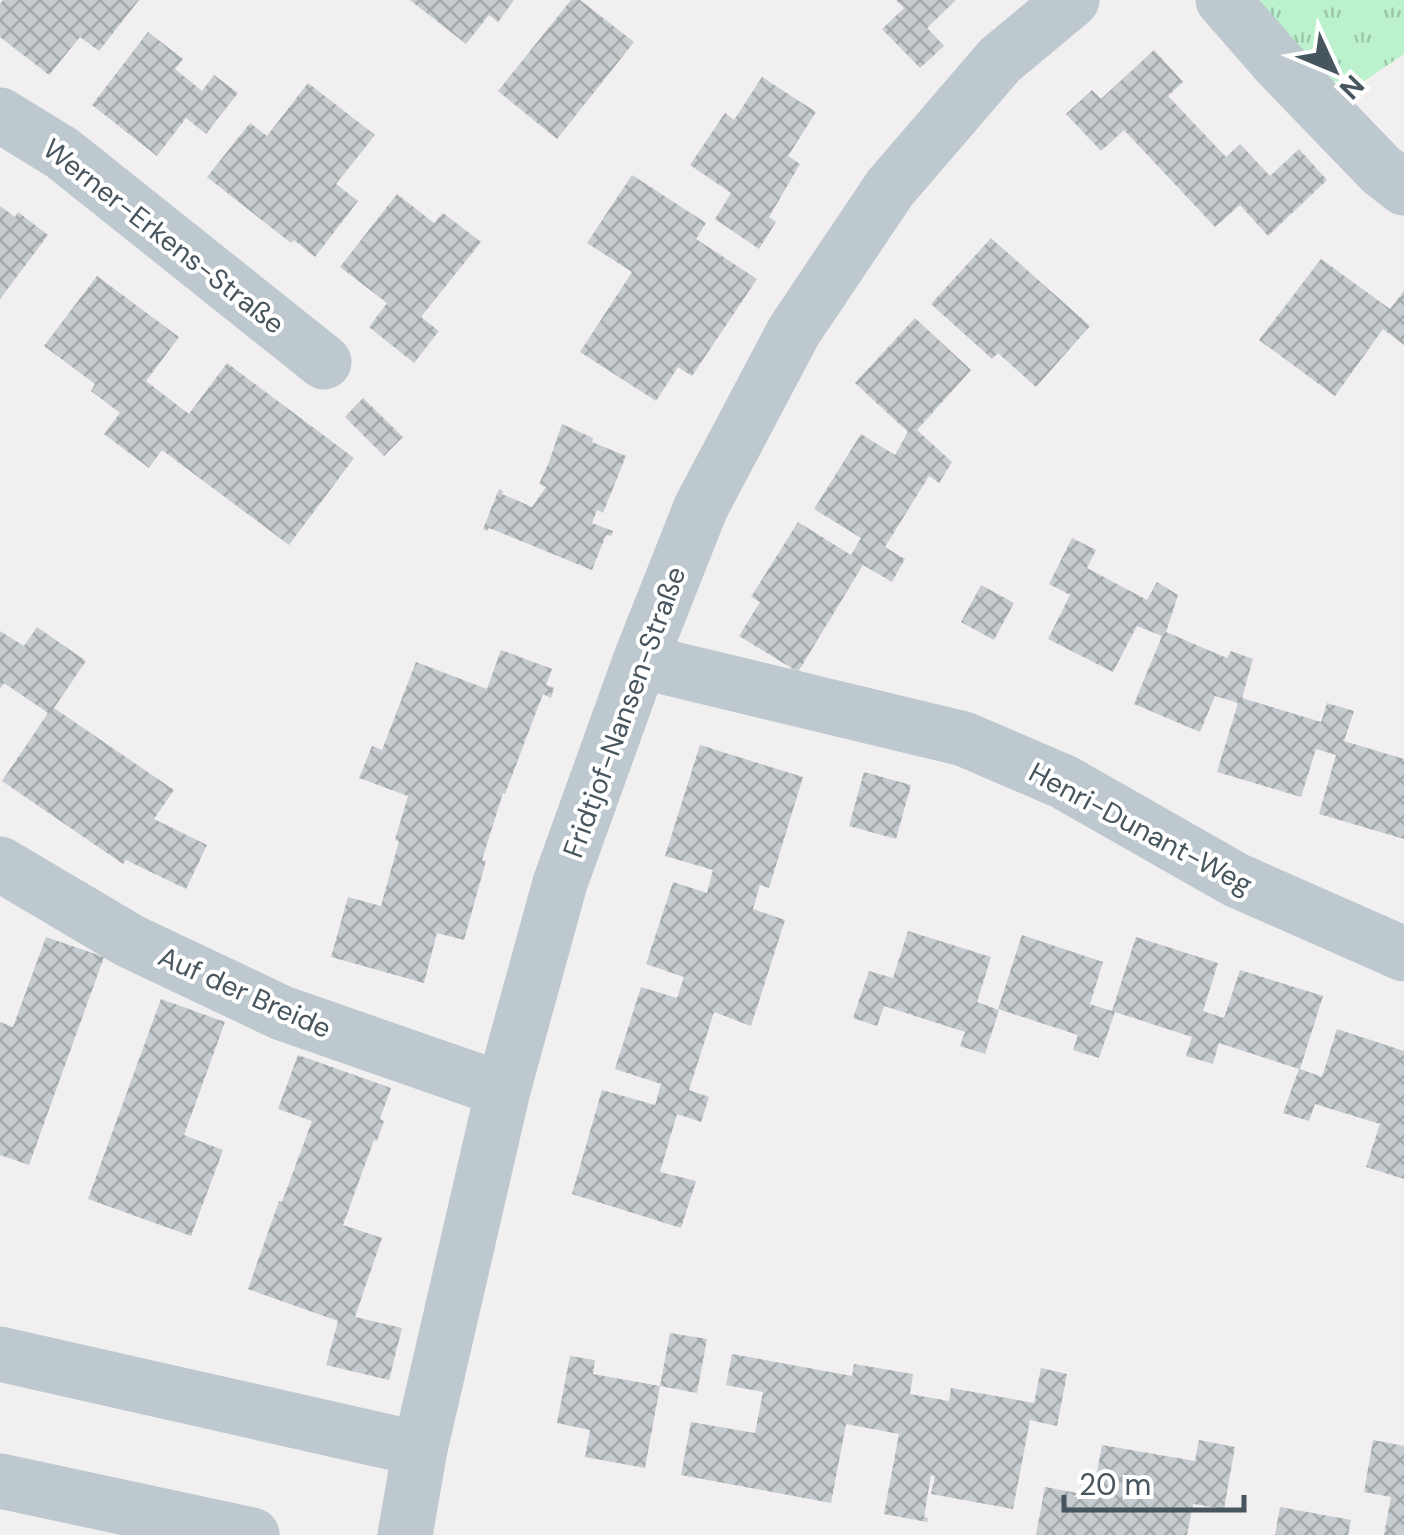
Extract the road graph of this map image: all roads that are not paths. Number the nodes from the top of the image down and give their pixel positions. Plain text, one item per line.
1 (1072, 0) edge
2 (1223, 0) edge
3 (0, 115) edge
4 (1404, 188) edge
5 (324, 362) dead end
6 (640, 662) junction
7 (0, 864) edge
8 (1404, 954) edge
9 (503, 1090) junction
10 (0, 1354) edge
11 (420, 1449) junction
12 (0, 1481) edge
13 (252, 1535) edge
14 (405, 1535) edge

1 - 6 street, Fridtjof-Nansen-Straße
2 - 4 street
3 - 5 street, Werner-Erkens-Straße
6 - 8 street, Henri-Dunant-Weg
6 - 9 street, Fridtjof-Nansen-Straße
7 - 9 street, Auf der Breide
9 - 11 street, Fridtjof-Nansen-Straße
10 - 11 street
11 - 14 street, Fridtjof-Nansen-Straße
12 - 13 street

